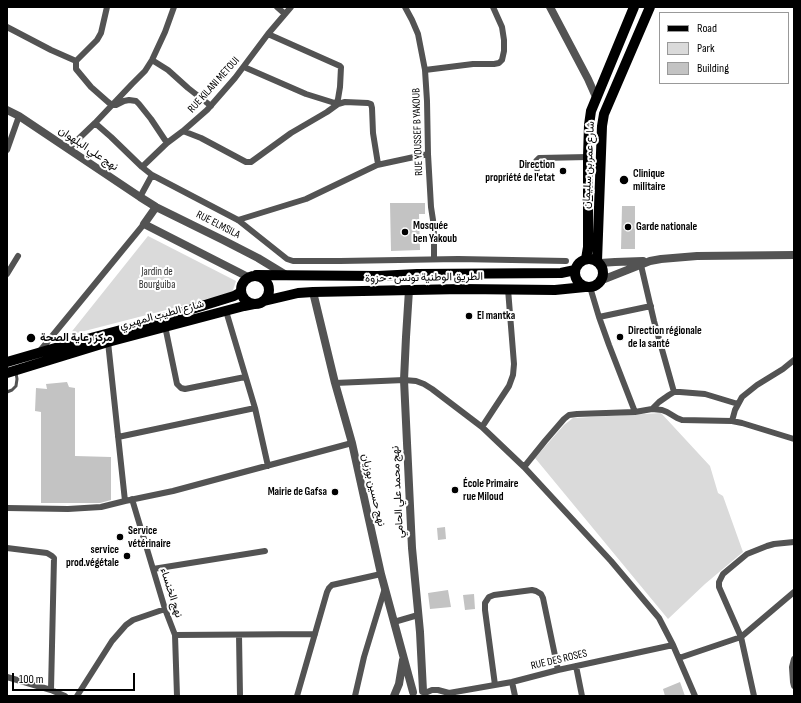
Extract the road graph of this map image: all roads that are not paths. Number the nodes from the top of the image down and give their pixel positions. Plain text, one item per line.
1 (107, 7) edge
2 (174, 7) edge
3 (277, 7) edge
4 (291, 7) edge
5 (405, 7) edge
6 (494, 7) edge
7 (550, 7) edge
8 (634, 7) edge
9 (650, 7) edge
10 (286, 14) junction
11 (7, 27) edge
12 (268, 34) junction
13 (152, 60) junction
14 (76, 61) junction
15 (244, 66) junction
16 (425, 70) junction
17 (596, 97) junction
18 (337, 104) junction
19 (112, 105) junction
20 (211, 106) junction
21 (7, 110) edge
22 (20, 116) junction
23 (95, 123) junction
24 (183, 131) junction
25 (167, 143) junction
26 (68, 149) junction
27 (7, 150) edge
28 (428, 154) junction
29 (588, 157) junction
30 (378, 164) junction
31 (142, 167) junction
32 (537, 169) dead end
33 (152, 175) junction
34 (140, 197) junction
35 (156, 207) junction
36 (238, 220) junction
37 (144, 224) junction
38 (18, 256) dead end
39 (794, 256) edge
40 (586, 259) junction
41 (434, 260) junction
42 (566, 261) dead end
43 (598, 262) junction
44 (640, 263) junction
45 (575, 270) junction
46 (7, 274) edge
47 (287, 275) junction
48 (252, 276) junction
49 (602, 280) junction
50 (588, 287) junction
51 (508, 289) junction
52 (409, 290) junction
53 (241, 292) junction
54 (313, 292) junction
55 (264, 301) junction
56 (254, 304) junction
57 (651, 306) junction
58 (226, 311) junction
59 (599, 317) junction
60 (166, 326) junction
61 (108, 342) junction
62 (38, 354) junction
63 (794, 360) edge
64 (7, 362) edge
65 (11, 372) edge
66 (245, 377) junction
67 (404, 380) junction
68 (335, 383) junction
69 (7, 392) edge
70 (674, 392) junction
71 (738, 404) junction
72 (255, 408) junction
73 (652, 409) junction
74 (636, 412) junction
75 (732, 421) junction
76 (482, 427) junction
77 (118, 437) junction
78 (794, 439) edge
79 (352, 443) junction
80 (268, 466) junction
81 (524, 466) junction
82 (132, 499) junction
83 (124, 501) junction
84 (7, 508) edge
85 (794, 542) edge
86 (7, 548) edge
87 (265, 551) dead end
88 (153, 570) junction
89 (381, 574) junction
90 (385, 586) junction
91 (794, 592) edge
92 (165, 609) junction
93 (418, 615) junction
94 (394, 622) junction
95 (239, 634) junction
96 (315, 634) junction
97 (175, 635) junction
98 (741, 637) junction
99 (673, 646) junction
100 (404, 658) junction
101 (679, 658) junction
102 (794, 659) edge
103 (576, 666) junction
104 (558, 670) junction
105 (7, 677) edge
106 (512, 682) junction
107 (495, 685) junction
108 (794, 686) edge
109 (51, 690) junction
110 (425, 693) edge
111 (412, 694) edge
112 (447, 694) edge
113 (65, 696) edge
114 (77, 696) edge
115 (177, 696) edge
116 (240, 696) edge
117 (297, 696) edge
118 (355, 696) edge
119 (394, 696) edge
120 (515, 696) edge
121 (582, 696) edge
122 (695, 696) edge
123 (754, 696) edge

1 - 14 street
2 - 13 street
3 - 10 street
4 - 10 street, RUE KILANI METOUI
5 - 16 street, RUE YOUSSEF B YAKOUB
6 - 16 street
7 - 17 street
8 - 17 main road, شارع عمر بن سليمان
9 - 43 main road, شارع عمر بن سليمان
10 - 12 street, RUE KILANI METOUI
11 - 14 street
12 - 15 street, RUE KILANI METOUI
12 - 18 street
13 - 19 street
13 - 20 street
14 - 19 street
15 - 18 street
15 - 20 street, RUE KILANI METOUI
16 - 28 street, RUE YOUSSEF B YAKOUB
17 - 29 main road, شارع عمر بن سليمان
18 - 24 street
18 - 30 street
19 - 23 street
19 - 25 street
20 - 24 street, RUE KILANI METOUI
21 - 22 street, نهج علي البلهوان
22 - 26 street, نهج علي البلهوان
22 - 27 street
23 - 26 street
23 - 31 street
24 - 25 street, RUE KILANI METOUI
25 - 31 street, RUE KILANI METOUI
26 - 34 street, نهج علي البلهوان
28 - 30 street
28 - 41 street, RUE YOUSSEF B YAKOUB
29 - 32 street
29 - 40 main road, شارع عمر بن سليمان
30 - 36 street
31 - 33 street
33 - 34 street
33 - 36 street
34 - 35 street, نهج علي البلهوان
35 - 37 street
35 - 47 street, RUE ELMSILA
36 - 41 street
37 - 48 street
37 - 62 street
38 - 46 street
39 - 44 street
40 - 43 main road
40 - 45 main road
41 - 42 street
43 - 44 street
43 - 49 main road
44 - 49 street
44 - 57 street
45 - 47 main road, الطريق الوطنية تونس - حزوة
45 - 50 main road
47 - 48 main road, الطريق الوطنية تونس - حزوة
48 - 53 main road
48 - 55 main road
49 - 50 main road
50 - 51 main road, الطريق الوطنية تونس - حزوة
50 - 59 street
51 - 52 main road, الطريق الوطنية تونس - حزوة
51 - 76 street
52 - 54 main road, الطريق الوطنية تونس - حزوة
52 - 67 street, نهج محمد علي الحامي
53 - 56 main road
53 - 62 main road, شارع الطيب المهيري
54 - 55 main road, الطريق الوطنية تونس - حزوة
54 - 68 street, نهج حسين بوزيان
55 - 56 main road
56 - 58 main road, شارع الطيب المهيري
57 - 59 street
57 - 70 street
58 - 60 main road, شارع الطيب المهيري
58 - 66 street
59 - 74 street
60 - 61 main road, شارع الطيب المهيري
60 - 66 street
61 - 65 main road, شارع الطيب المهيري
61 - 77 street
62 - 64 main road, شارع الطيب المهيري
63 - 71 street
65 - 69 lane
66 - 72 street
67 - 68 street
67 - 76 street
67 - 93 street, نهج محمد علي الحامي
68 - 79 street, نهج حسين بوزيان
70 - 71 street
70 - 73 street
71 - 75 street
72 - 77 street
72 - 80 street
73 - 74 street
73 - 75 street
74 - 81 street
75 - 78 street
76 - 81 street
77 - 83 street
79 - 80 street
79 - 89 street, نهج حسين بوزيان
80 - 82 street
81 - 99 street
82 - 83 street
82 - 88 street, نهج الخنساء
83 - 84 street
85 - 98 street
86 - 109 street
87 - 88 street
88 - 92 street, نهج الخنساء
89 - 90 street, نهج حسين بوزيان
89 - 96 street
90 - 94 street, نهج حسين بوزيان
90 - 118 street
91 - 98 street
92 - 97 street, نهج الخنساء
92 - 114 street
93 - 94 street
93 - 110 street, نهج محمد علي الحامي
94 - 100 street, نهج حسين بوزيان
95 - 96 street
95 - 97 street
95 - 116 street
96 - 117 street
97 - 115 street, نهج الخنساء
98 - 101 street
98 - 123 street
99 - 101 street
99 - 103 street, RUE DES ROSES
100 - 111 street, نهج حسين بوزيان
100 - 119 street
101 - 122 street
102 - 108 street
103 - 104 street, RUE DES ROSES
103 - 121 street
104 - 106 street, RUE DES ROSES
104 - 107 street
105 - 109 street
106 - 107 street, RUE DES ROSES
106 - 120 street
107 - 112 street, RUE DES ROSES
109 - 113 street
110 - 111 street
110 - 112 street, RUE DES ROSES

